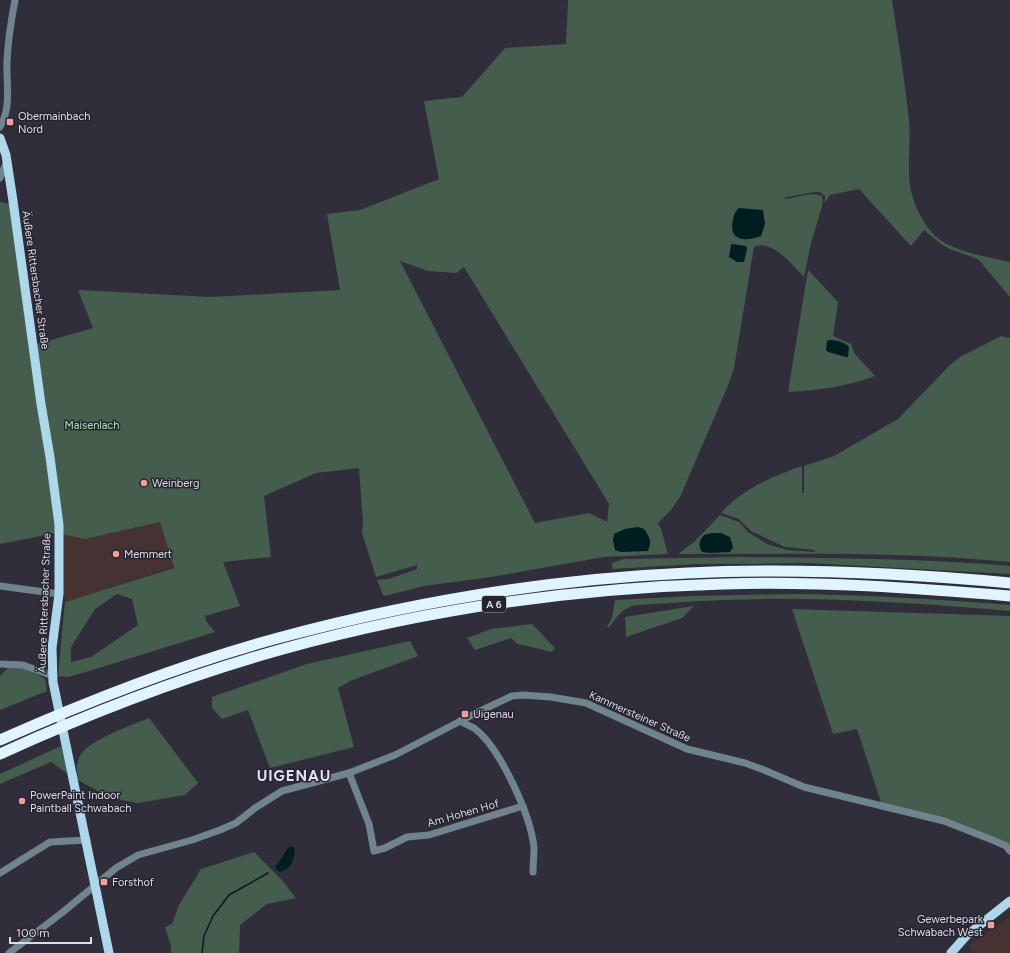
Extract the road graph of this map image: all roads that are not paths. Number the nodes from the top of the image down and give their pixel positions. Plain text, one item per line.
1 (15, 0) edge
2 (0, 127) edge
3 (0, 138) edge
4 (7, 158) junction
5 (0, 178) edge
6 (1010, 583) edge
7 (0, 586) edge
8 (59, 594) junction
9 (1010, 596) edge
10 (3, 664) edge
11 (0, 670) edge
12 (52, 676) junction
13 (460, 721) junction
14 (0, 740) edge
15 (0, 754) edge
16 (349, 773) junction
17 (523, 806) junction
18 (87, 840) junction
19 (1010, 851) edge
20 (533, 872) dead end
21 (0, 873) edge
22 (95, 884) junction
23 (1010, 901) edge
24 (1010, 906) edge
25 (997, 912) junction
26 (9, 953) edge
27 (109, 953) edge
28 (951, 953) edge

1 - 2 street
3 - 4 main road, Äußere Rittersbacher Straße
4 - 5 street
4 - 8 main road, Äußere Rittersbacher Straße
6 - 14 highway, A 6
7 - 8 street
8 - 12 main road, Äußere Rittersbacher Straße
9 - 15 highway, A 6
10 - 11 street
10 - 12 street
12 - 18 main road, Äußere Rittersbacher Straße
13 - 16 street, Kammersteiner Straße
13 - 17 street
13 - 19 street, Kammersteiner Straße
16 - 17 street, Am Hohen Hof
16 - 22 street, Kammersteiner Straße
17 - 20 street
18 - 21 street
18 - 22 main road, Äußere Rittersbacher Straße
22 - 26 street, Kammersteiner Straße
22 - 27 main road, Äußere Rittersbacher Straße
23 - 25 main road
24 - 25 main road
25 - 28 main road

